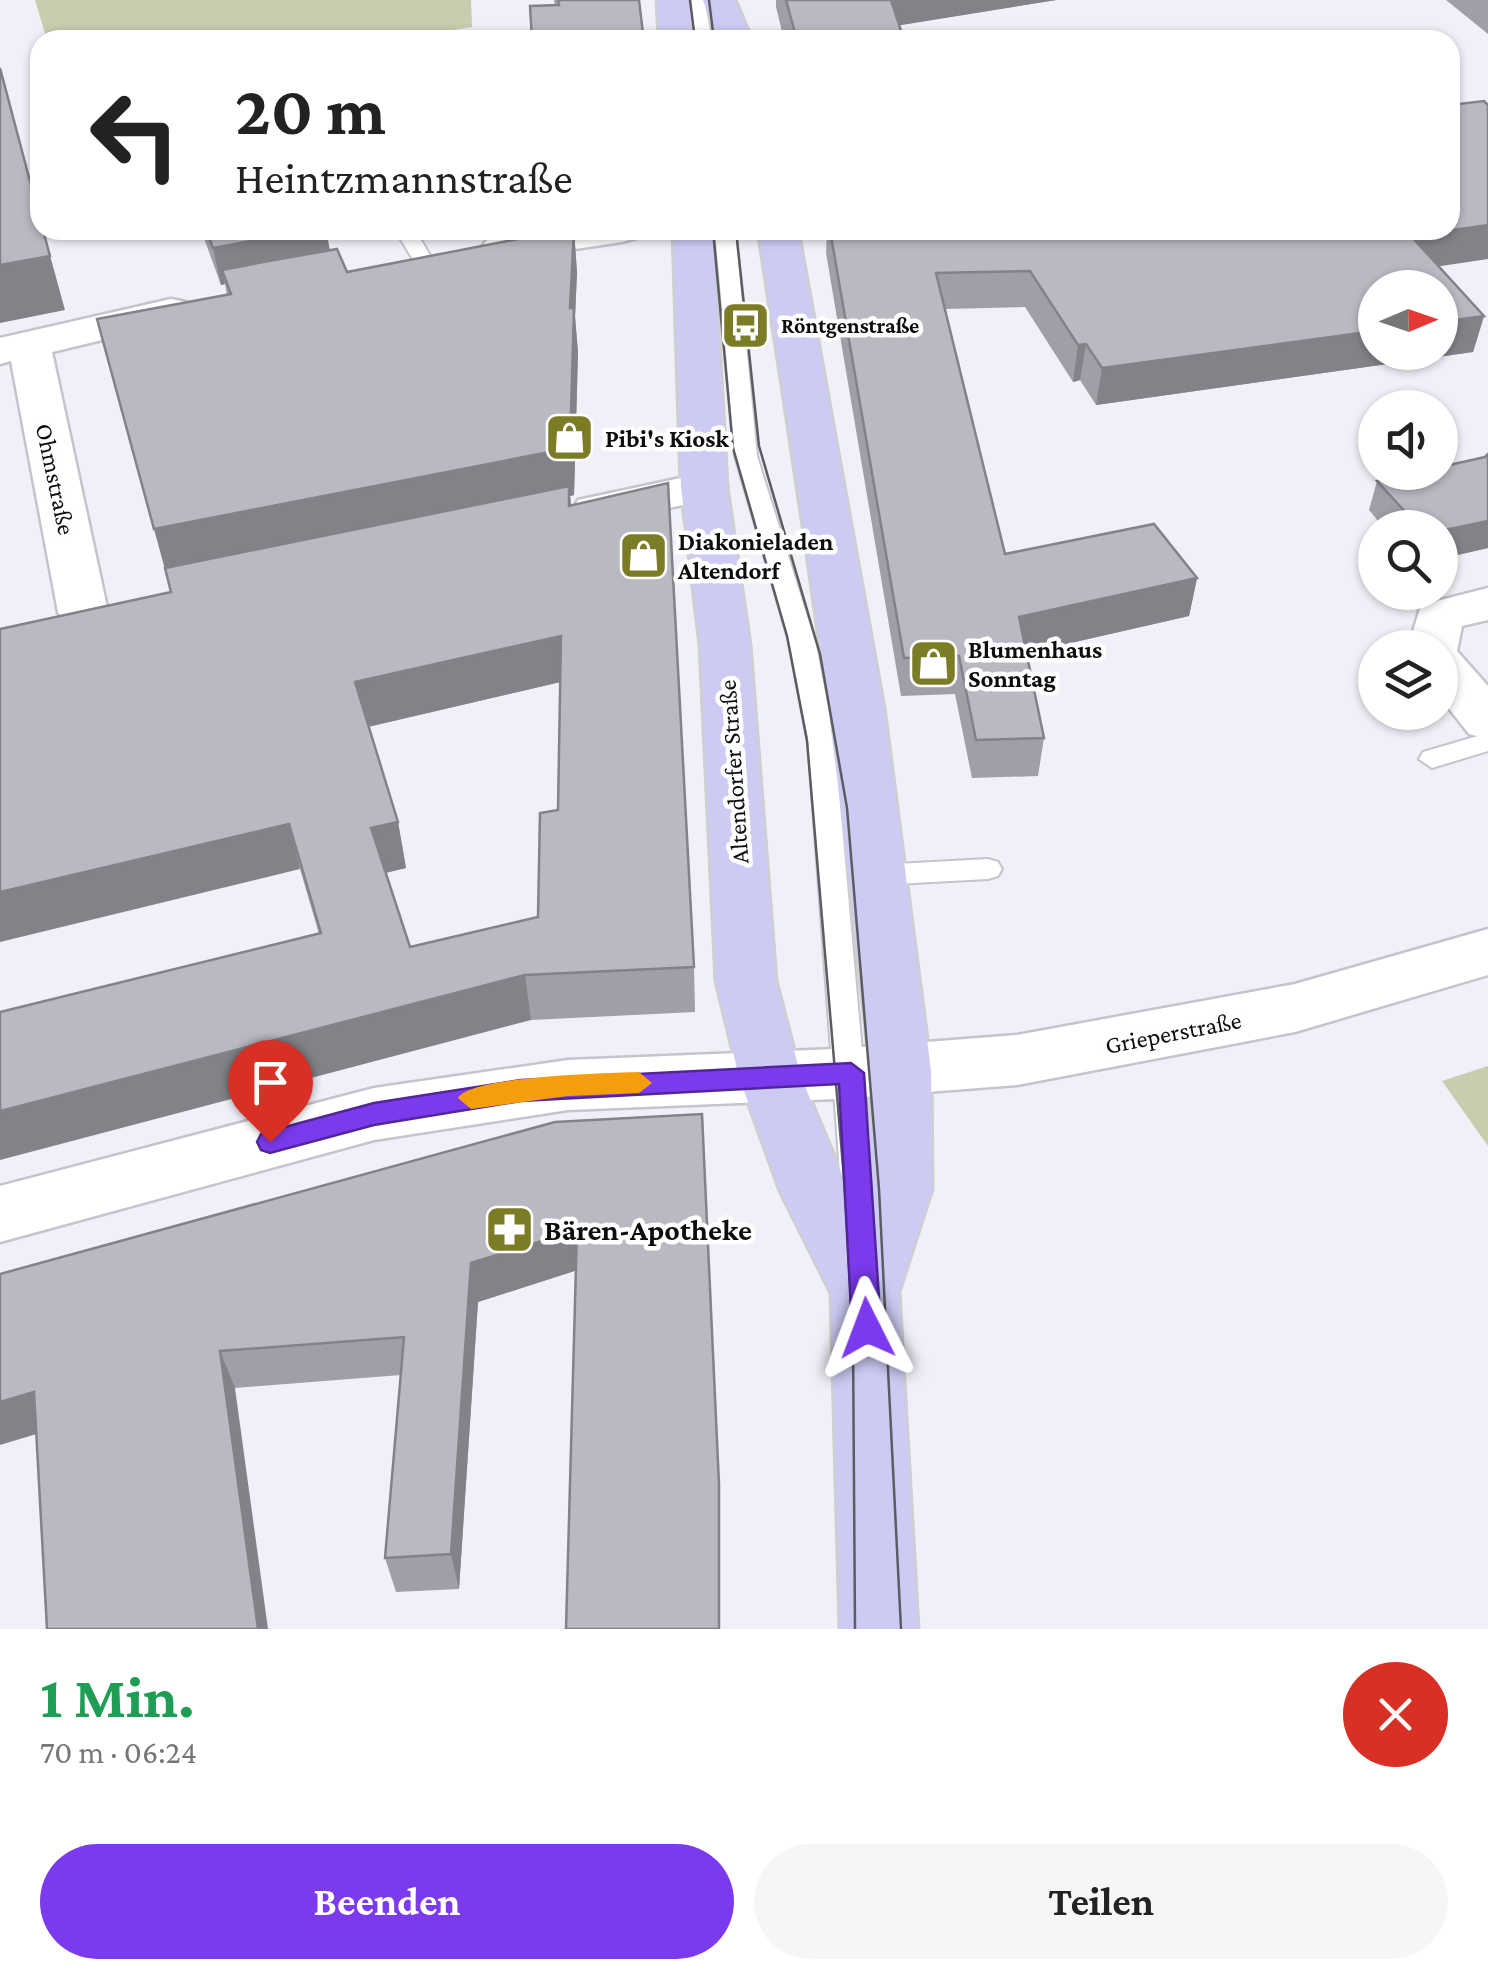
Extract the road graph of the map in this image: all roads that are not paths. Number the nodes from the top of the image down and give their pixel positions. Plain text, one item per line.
1 (673, 0) edge
2 (696, 0) edge
3 (719, 0) edge
4 (675, 30) edge
5 (701, 30) edge
6 (730, 30) edge
7 (532, 240) edge
8 (693, 240) edge
9 (726, 240) edge
10 (780, 240) edge
11 (405, 254) edge
12 (200, 305) edge
13 (14, 348) edge
14 (704, 488) junction
15 (556, 518) edge
16 (1488, 604) edge
17 (82, 612) edge
18 (1436, 630) edge
19 (1458, 685) edge
20 (1488, 722) edge
21 (1488, 742) edge
22 (1432, 758) dead end
23 (988, 869) dead end
24 (877, 874) junction
25 (1488, 952) edge
26 (875, 1072) junction
27 (770, 1077) junction
28 (0, 1214) edge
29 (865, 1292) junction
30 (878, 1629) edge

1 - 4 main road
2 - 5 lane
3 - 6 main road
7 - 11 street
8 - 14 main road, Altendorfer Straße
9 - 26 lane
10 - 24 main road, Altendorfer Straße
12 - 13 street
13 - 17 street, Ohmstraße
14 - 15 street
14 - 27 main road, Altendorfer Straße
16 - 18 street
19 - 20 street
21 - 22 lane
23 - 24 lane
24 - 26 main road, Altendorfer Straße
25 - 26 street, Grieperstraße
26 - 27 street, Grieperstraße
26 - 29 main road, Altendorfer Straße
27 - 28 street, Grieperstraße
27 - 29 main road, Altendorfer Straße
29 - 30 main road, Altendorfer Straße

